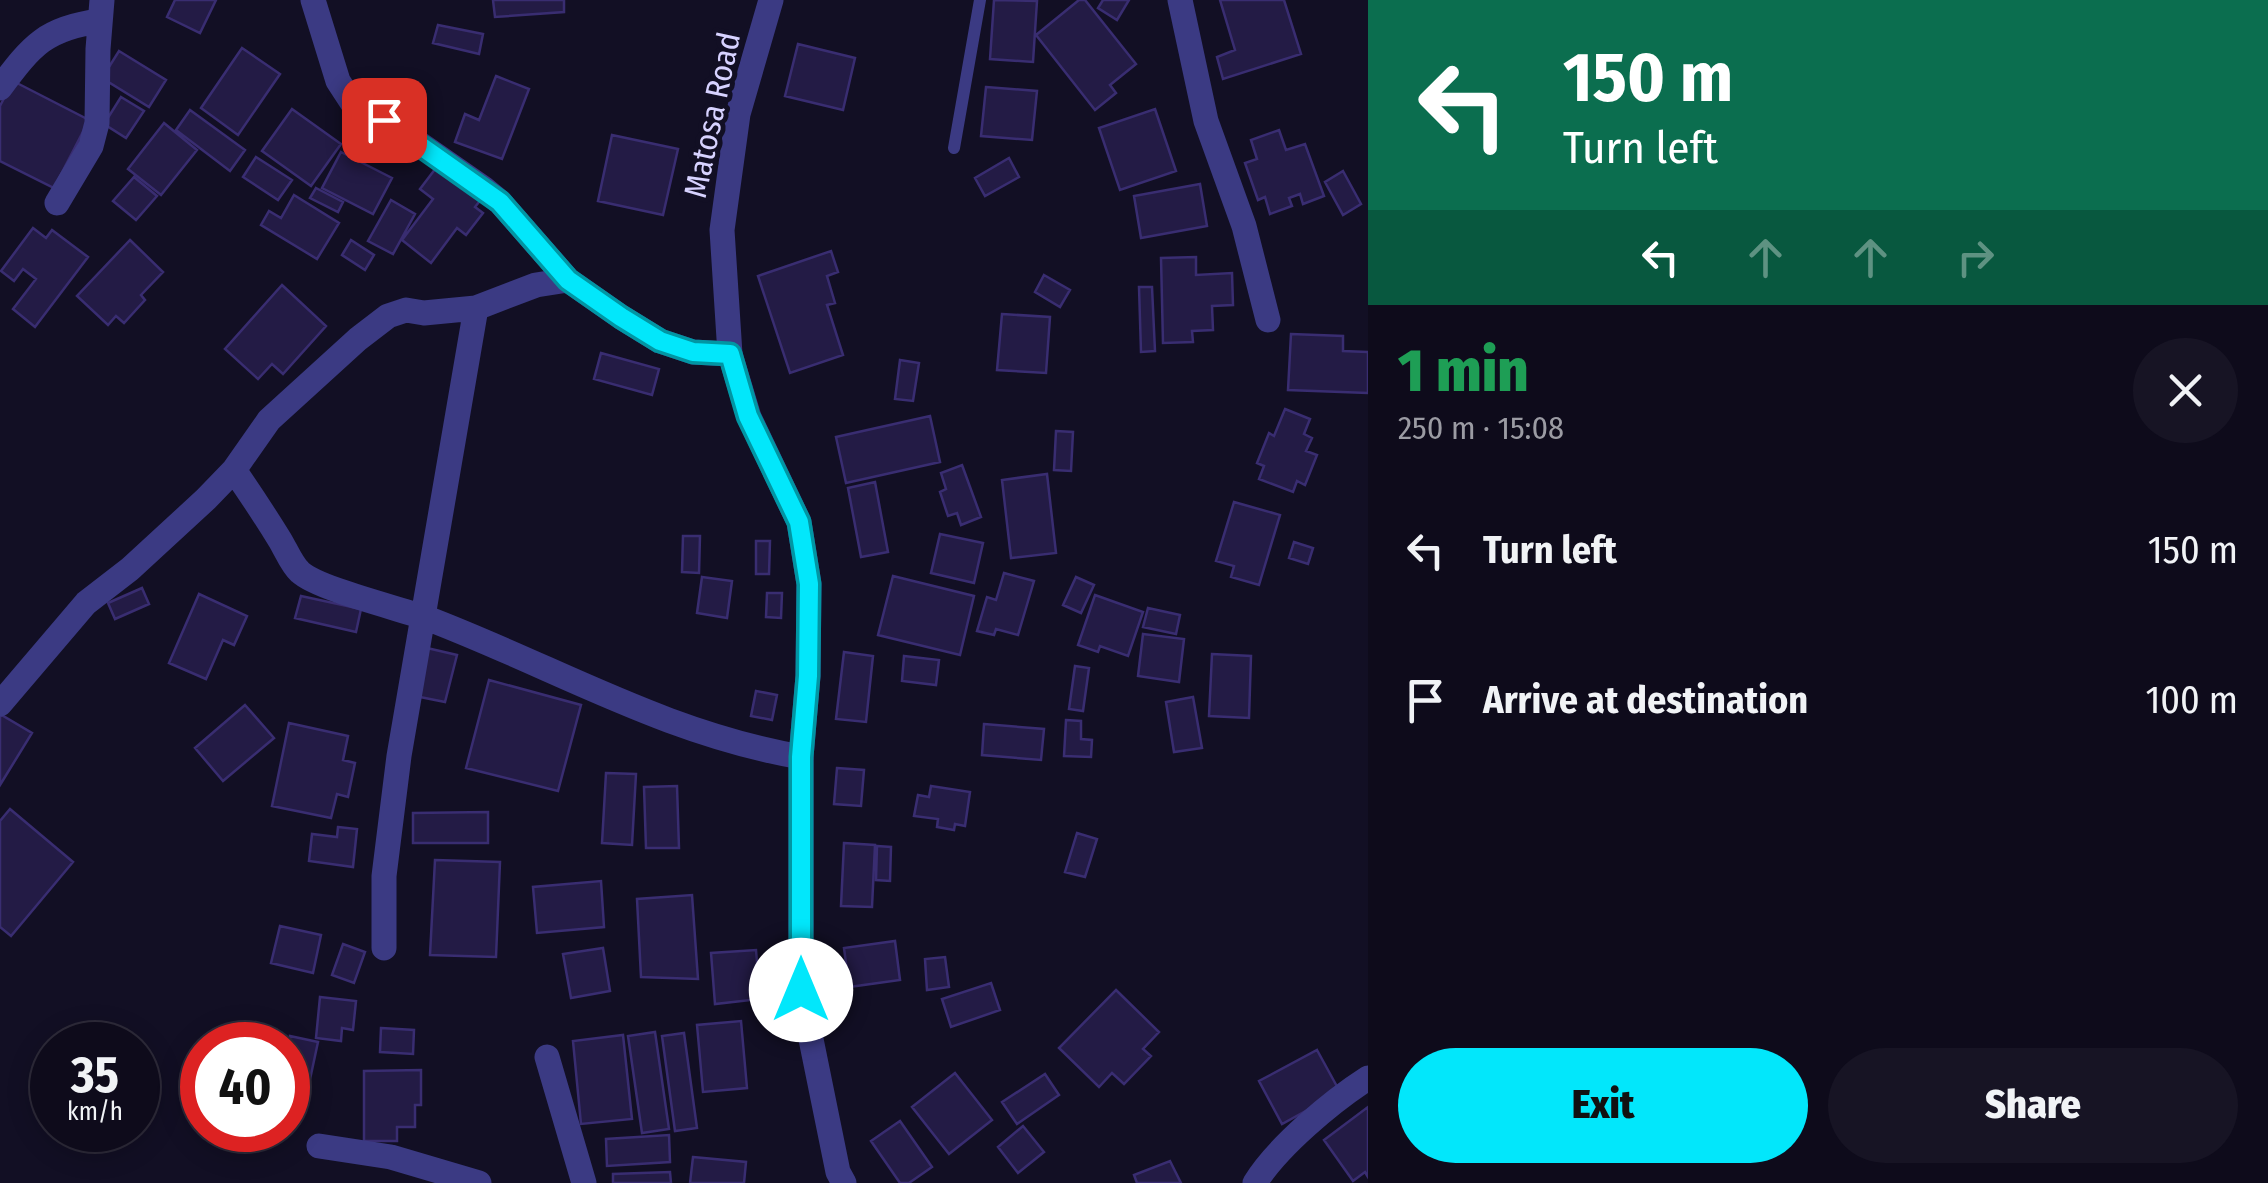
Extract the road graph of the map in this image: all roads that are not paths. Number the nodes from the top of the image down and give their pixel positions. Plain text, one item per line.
1 (313, 0) edge
2 (770, 0) edge
3 (980, 0) edge
4 (1180, 0) edge
5 (101, 10) edge
6 (0, 88) edge
7 (954, 148) dead end
8 (57, 203) dead end
9 (568, 280) junction
10 (476, 308) junction
11 (1268, 320) dead end
12 (730, 354) junction
13 (234, 470) junction
14 (425, 618) junction
15 (0, 704) edge
16 (801, 757) junction
17 (384, 948) dead end
18 (547, 1057) dead end
19 (1368, 1078) edge
20 (319, 1146) dead end
21 (1264, 1179) edge
22 (479, 1183) edge
23 (584, 1183) edge
24 (844, 1183) edge

1 - 9 street
2 - 12 street, Matosa Road
3 - 7 lane
4 - 11 street
5 - 6 street
5 - 8 street
9 - 10 street
9 - 12 street
10 - 13 street
10 - 14 street
12 - 16 street, Matosa Road
13 - 14 street
13 - 15 street
14 - 16 street
14 - 17 street
16 - 24 street, Matosa Road
18 - 23 street
19 - 21 street
20 - 22 street

